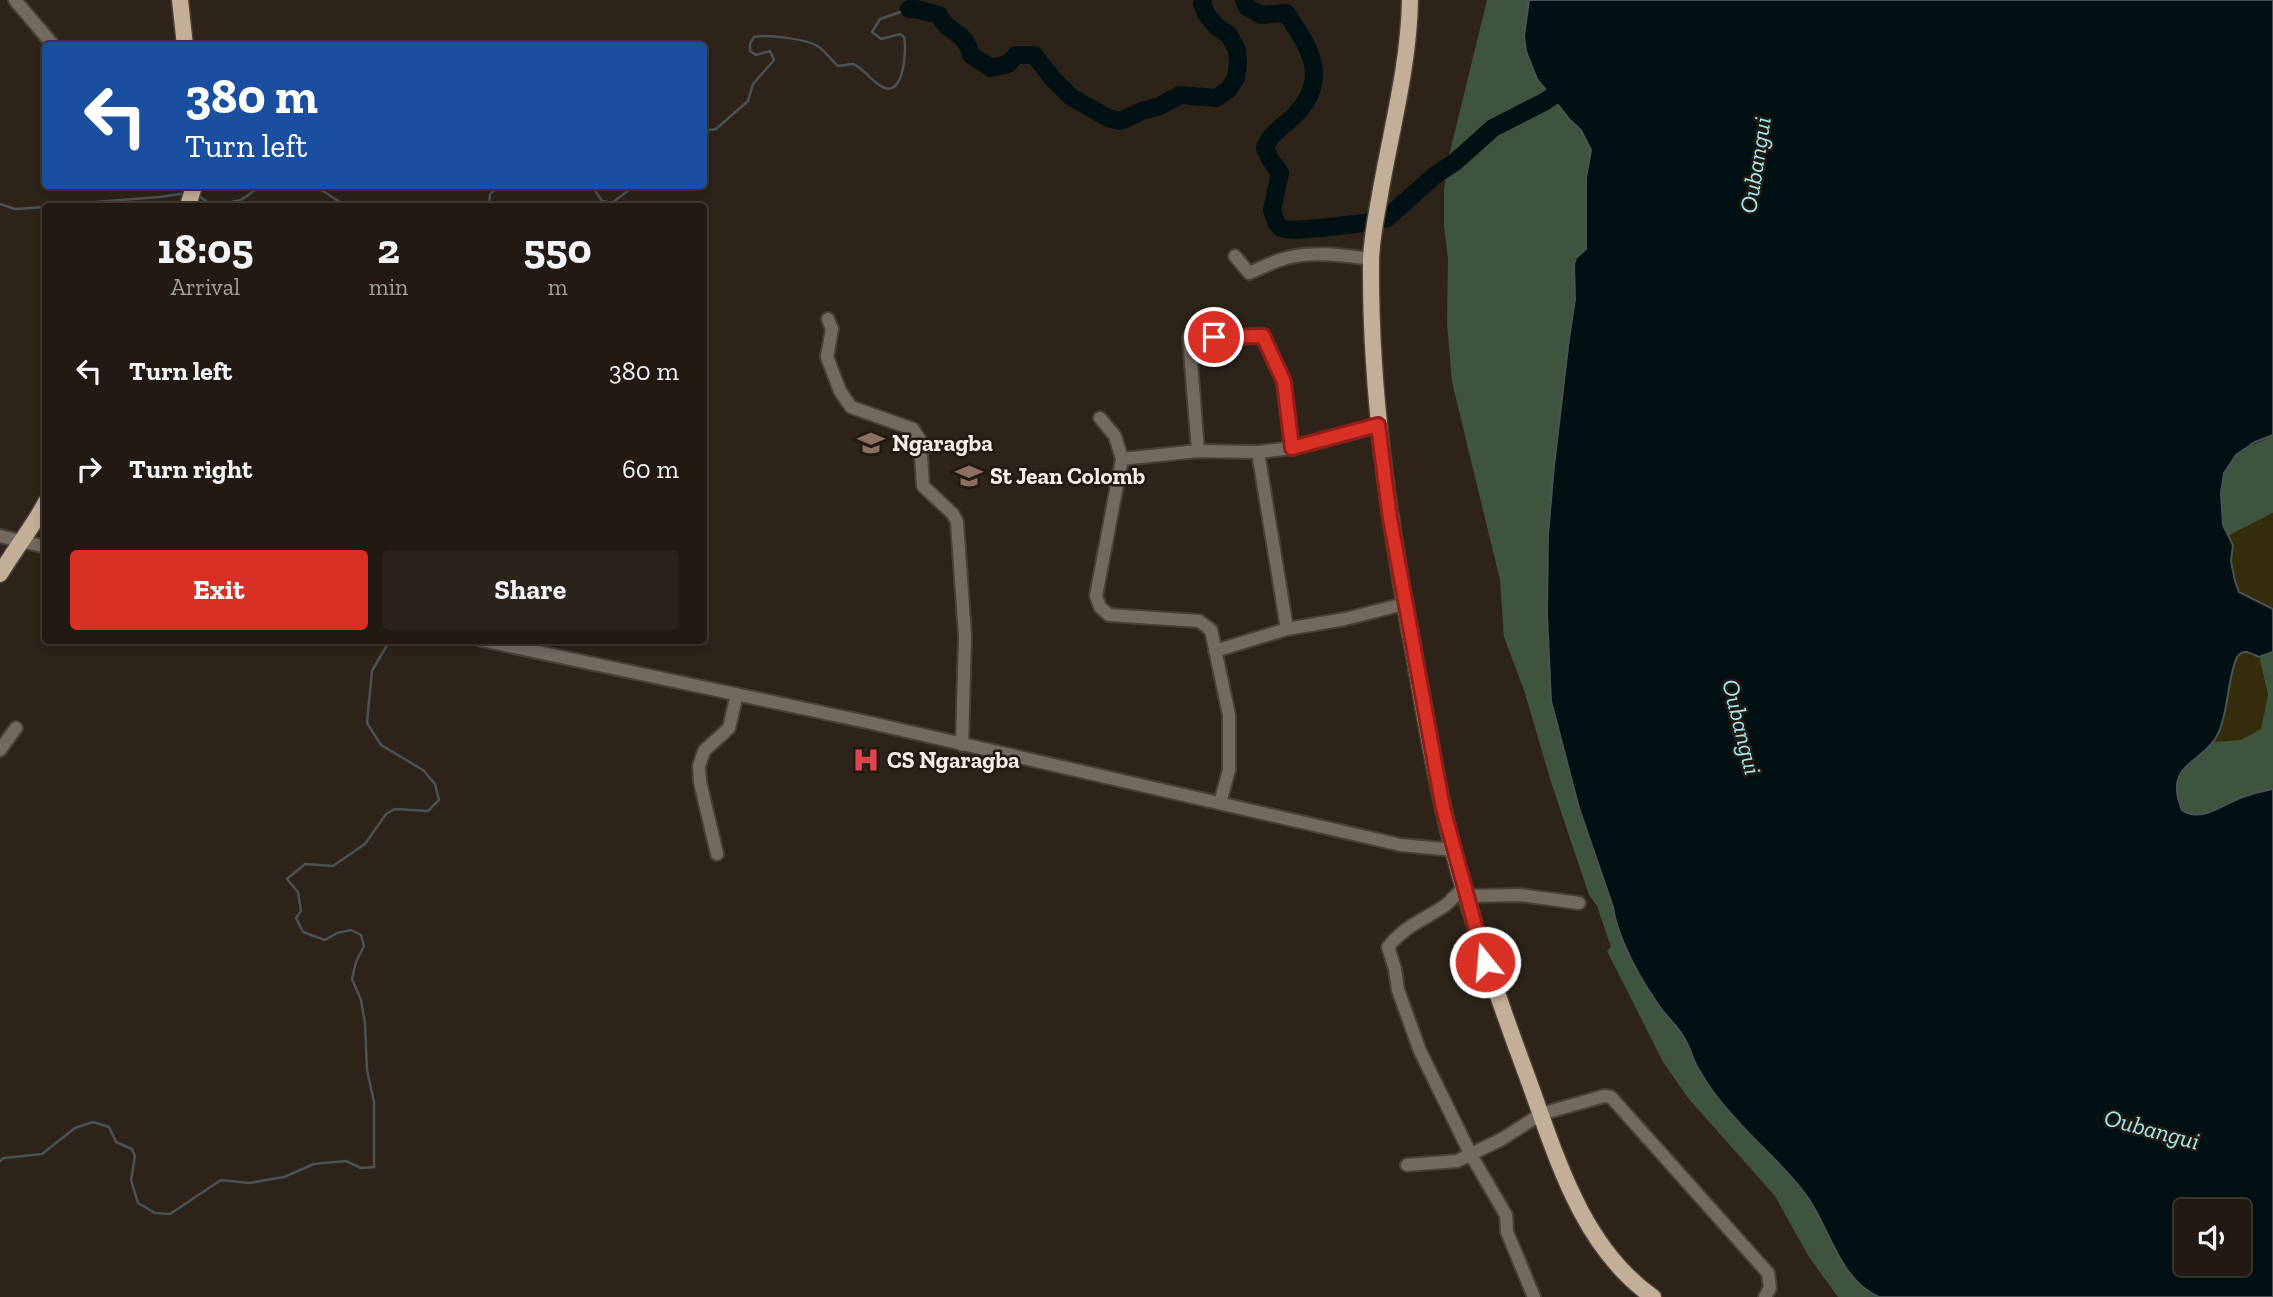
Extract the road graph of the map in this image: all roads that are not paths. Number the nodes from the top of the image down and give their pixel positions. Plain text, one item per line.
1 (15, 0) edge
2 (180, 0) edge
3 (1410, 0) edge
4 (1417, 0) edge
5 (1410, 19) junction
6 (51, 42) edge
7 (185, 42) edge
8 (1371, 255) junction
9 (1235, 256) dead end
10 (828, 319) dead end
11 (1100, 418) dead end
12 (1378, 425) junction
13 (1292, 448) junction
14 (1198, 451) junction
15 (1258, 452) junction
16 (1122, 459) junction
17 (42, 509) edge
18 (0, 536) edge
19 (20, 541) junction
20 (42, 546) edge
21 (0, 574) edge
22 (1404, 604) junction
23 (1287, 629) junction
24 (500, 644) edge
25 (1215, 651) junction
26 (737, 694) junction
27 (16, 728) dead end
28 (962, 746) junction
29 (0, 750) edge
30 (1220, 803) junction
31 (1453, 850) junction
32 (718, 854) dead end
33 (1465, 893) junction
34 (1579, 903) dead end
35 (1541, 1114) junction
36 (1471, 1155) junction
37 (1407, 1166) dead end
38 (1534, 1297) edge
39 (1653, 1297) edge
40 (1765, 1297) edge

1 - 6 street
2 - 7 main road
3 - 5 main road
4 - 5 street
5 - 8 main road
8 - 9 street
8 - 12 main road
10 - 28 street
11 - 16 street
12 - 13 street
12 - 22 main road
13 - 14 street
13 - 15 street
14 - 15 street
14 - 16 street
15 - 23 street
16 - 25 street
17 - 19 main road
18 - 19 street
19 - 20 street
19 - 21 main road
22 - 23 street
22 - 31 main road
23 - 25 street
24 - 26 street
25 - 30 street
26 - 28 street
26 - 32 street
27 - 29 street
28 - 30 street
30 - 31 street
31 - 33 main road
33 - 34 street
33 - 35 main road
33 - 36 street
35 - 36 street
35 - 39 main road
35 - 40 street
36 - 37 street
36 - 38 street

